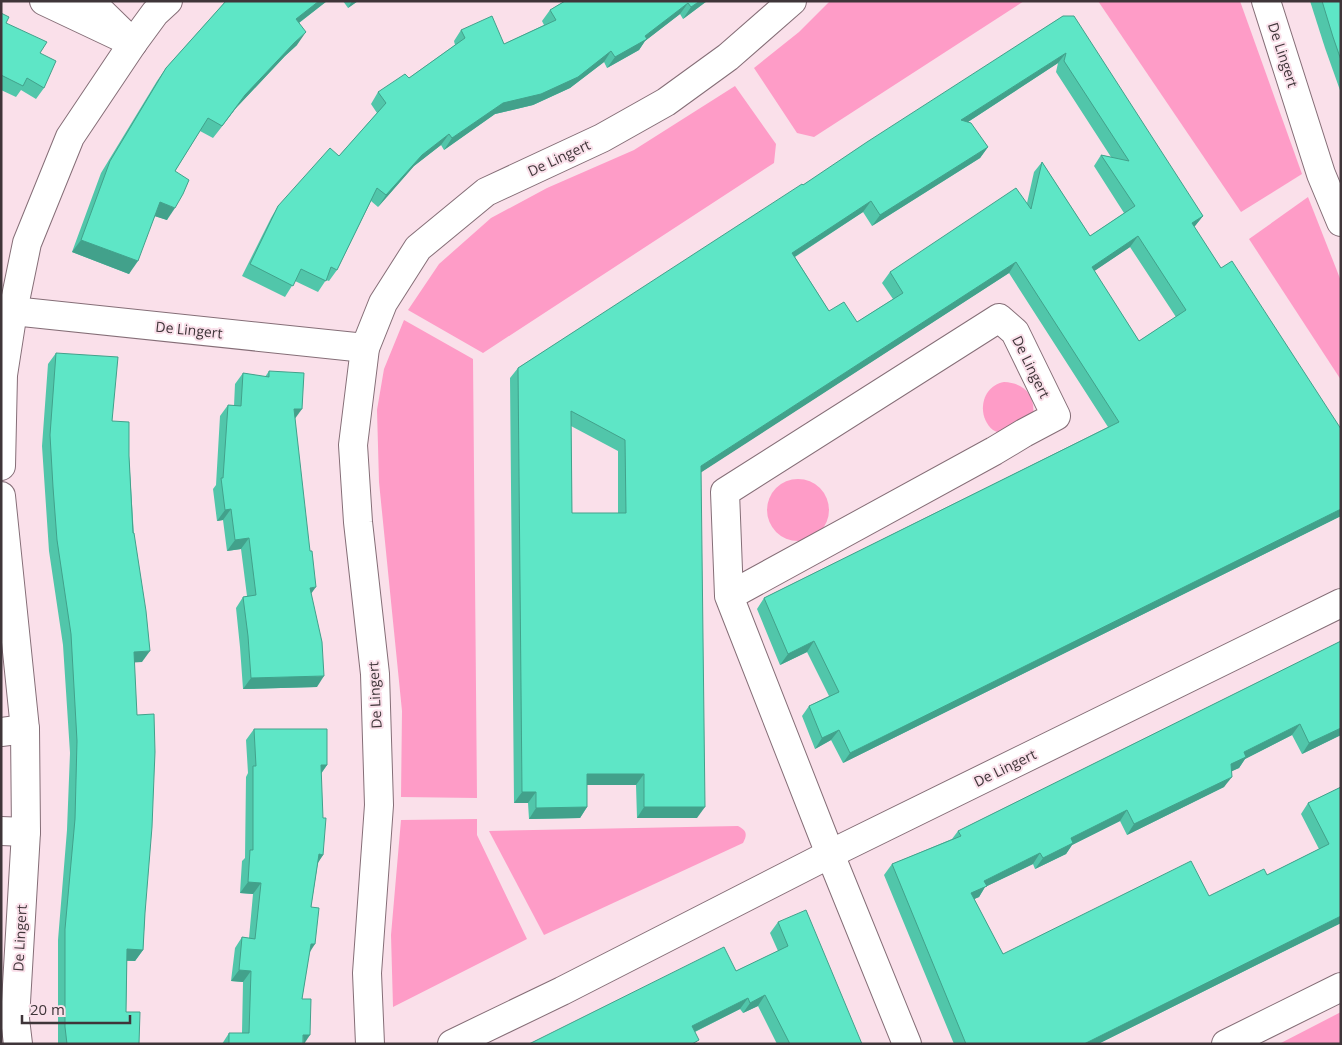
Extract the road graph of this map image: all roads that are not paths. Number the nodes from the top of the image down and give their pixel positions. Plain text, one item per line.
1 (44, 1) edge
2 (90, 1) edge
3 (168, 1) edge
4 (792, 1) edge
5 (1266, 1) edge
6 (133, 43) junction
7 (1341, 222) edge
8 (7, 312) edge
9 (366, 348) junction
10 (1, 466) edge
11 (1, 496) edge
12 (729, 596) junction
13 (1341, 603) edge
14 (13, 730) edge
15 (14, 832) edge
16 (830, 854) junction
17 (1341, 987) edge
18 (18, 1044) edge
19 (370, 1044) edge
20 (452, 1044) edge
21 (907, 1044) edge
22 (1226, 1044) edge

1 - 6 street
2 - 6 street
3 - 6 street
4 - 9 street, De Lingert
5 - 7 street, De Lingert
6 - 8 street
8 - 9 street, De Lingert
8 - 10 street
9 - 19 street, De Lingert
11 - 14 street, De Lingert
12 - 12 street, De Lingert
12 - 16 street, De Lingert
13 - 16 street, De Lingert
14 - 15 street, De Lingert
15 - 18 street, De Lingert
16 - 20 street, De Lingert
16 - 21 street, De Lingert
17 - 22 street

